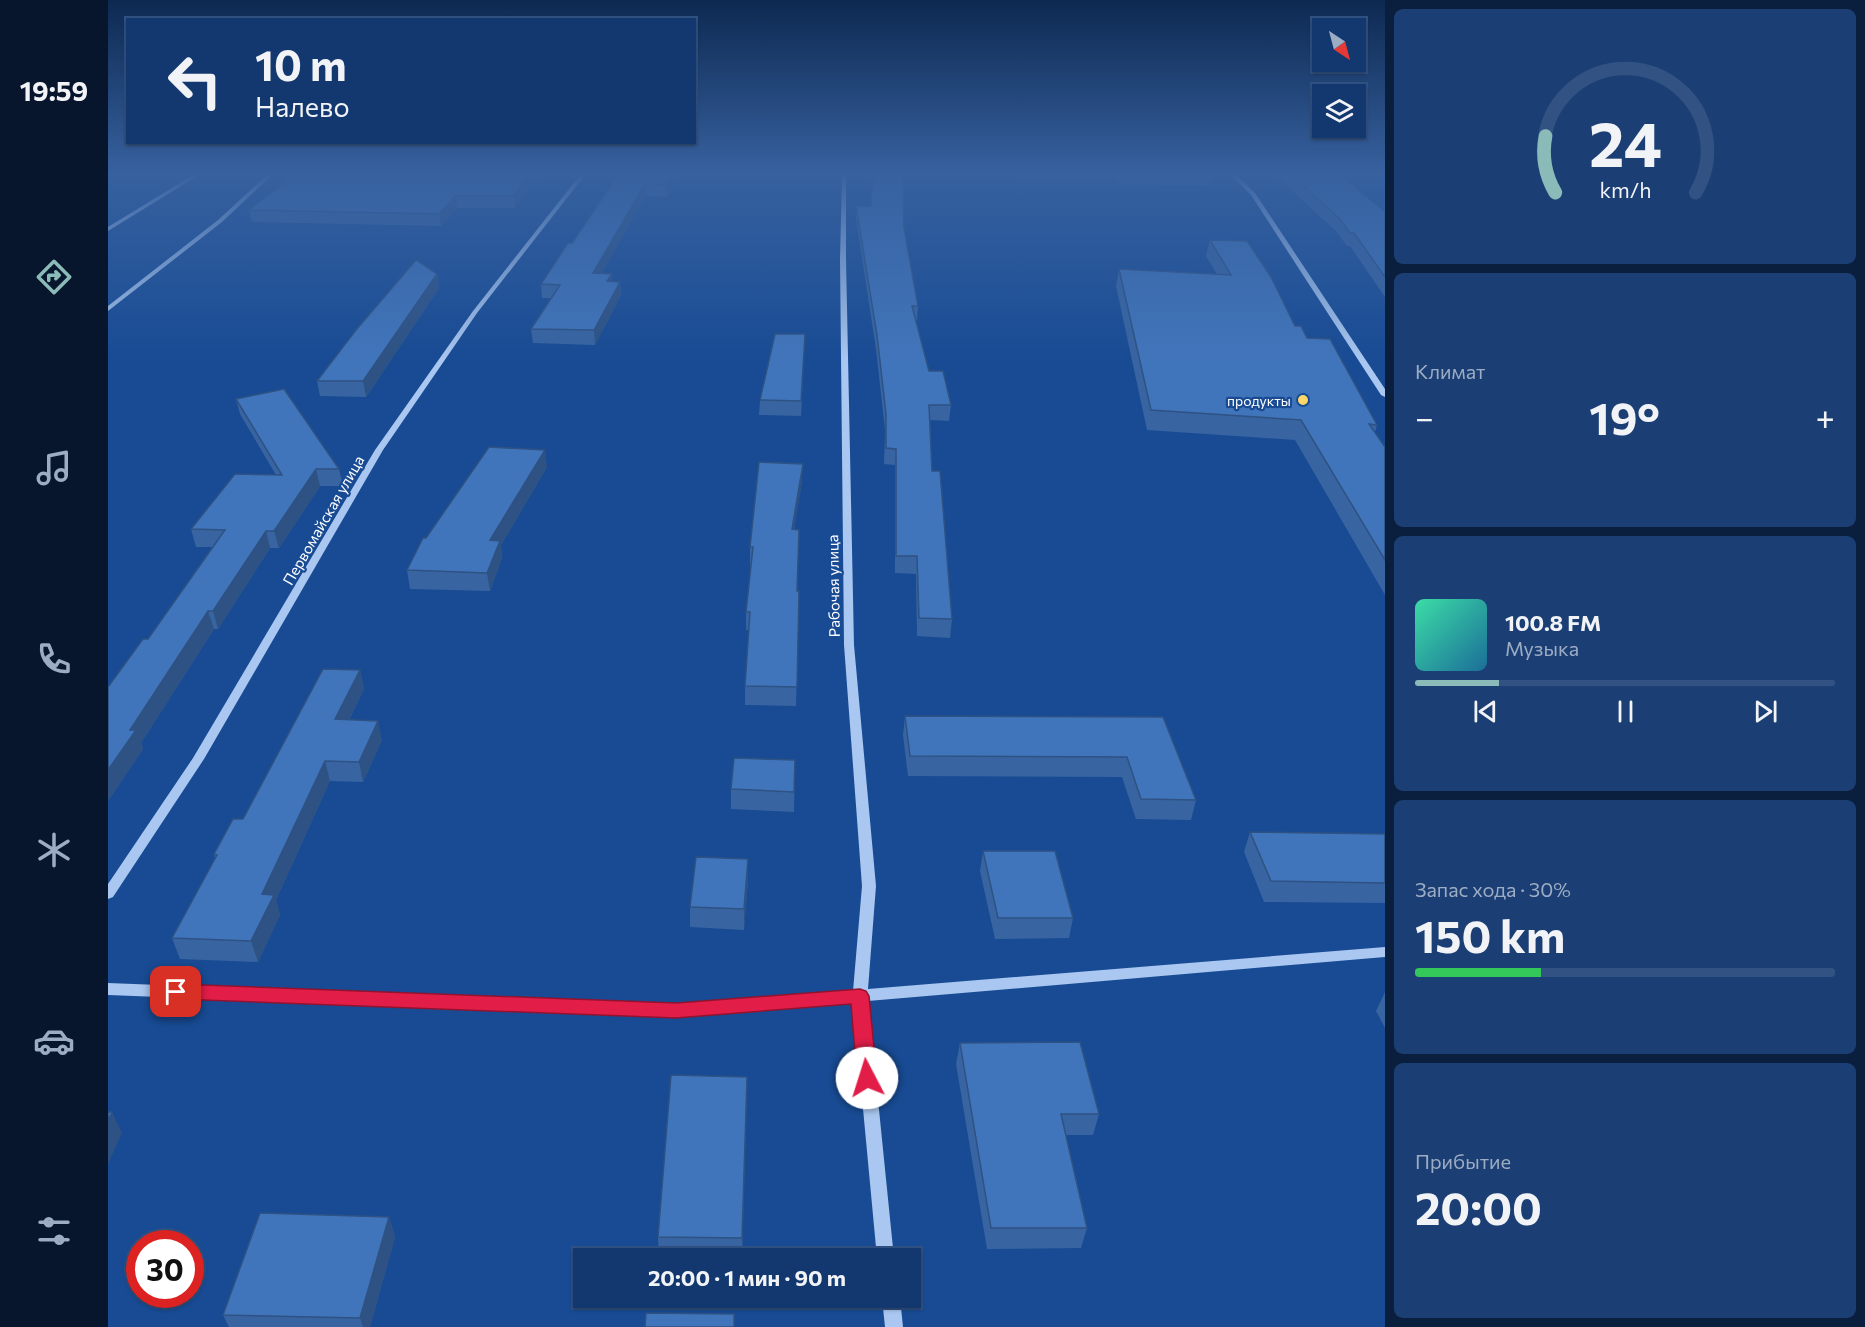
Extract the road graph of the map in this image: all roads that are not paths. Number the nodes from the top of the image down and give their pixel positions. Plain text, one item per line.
1 (200, 237) edge
2 (534, 237) edge
3 (843, 237) edge
4 (1281, 237) edge
5 (108, 309) edge
6 (1385, 395) edge
7 (108, 894) edge
8 (1385, 952) edge
9 (108, 989) edge
10 (860, 996) junction
11 (885, 1248) edge
12 (892, 1308) edge
13 (894, 1327) edge

1 - 5 street
2 - 7 street, Первомайская улица
3 - 10 street, Рабочая улица
4 - 6 street
8 - 10 street
9 - 10 street
10 - 11 street, Рабочая улица
12 - 13 street

